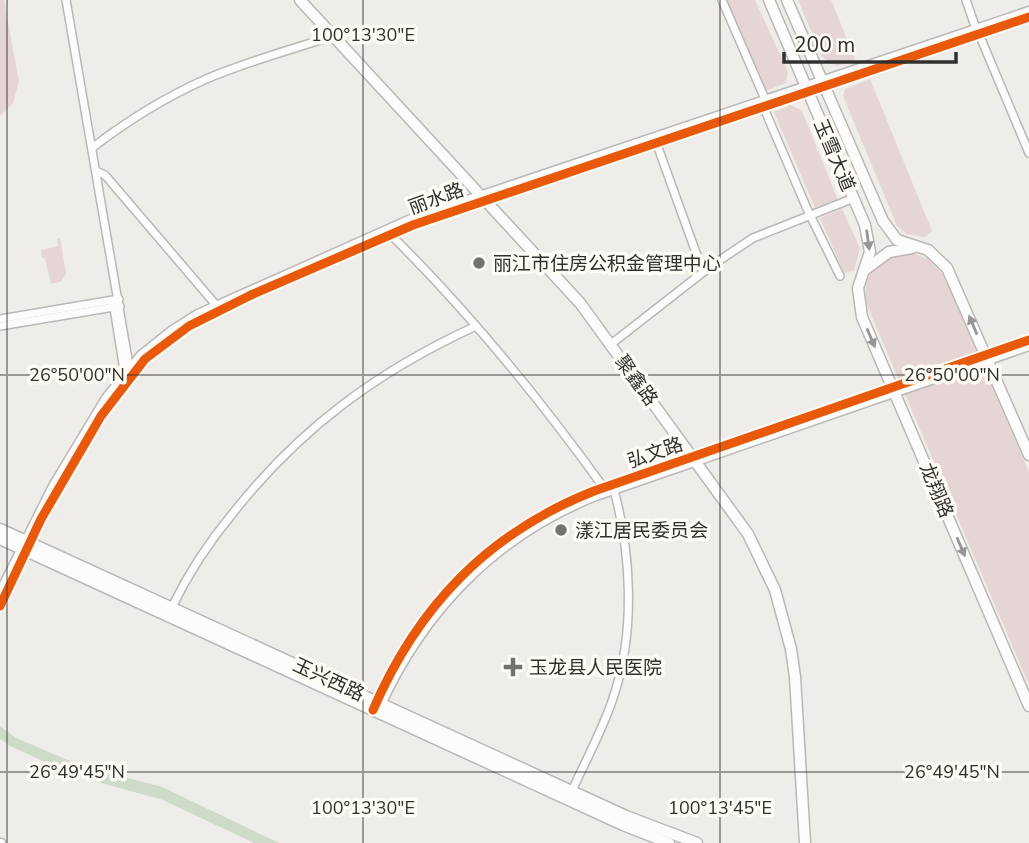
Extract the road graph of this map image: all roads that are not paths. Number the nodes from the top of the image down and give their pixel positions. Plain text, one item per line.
1 (66, 0) edge
2 (300, 0) edge
3 (308, 0) edge
4 (722, 0) edge
5 (769, 0) edge
6 (787, 0) edge
7 (966, 0) edge
8 (1029, 11) edge
9 (1029, 17) edge
10 (977, 31) junction
11 (333, 36) junction
12 (823, 83) junction
13 (807, 88) junction
14 (764, 103) junction
15 (1025, 132) edge
16 (656, 142) junction
17 (92, 148) junction
18 (1029, 153) edge
19 (96, 171) junction
20 (487, 196) junction
21 (854, 198) junction
22 (810, 215) junction
23 (391, 235) junction
24 (923, 248) junction
25 (703, 272) junction
26 (863, 273) junction
27 (840, 276) dead end
28 (117, 303) junction
29 (216, 305) junction
30 (0, 319) edge
31 (0, 326) edge
32 (476, 326) junction
33 (1029, 340) edge
34 (615, 341) junction
35 (1029, 346) edge
36 (987, 358) junction
37 (128, 375) junction
38 (894, 390) junction
39 (1029, 455) edge
40 (697, 458) junction
41 (604, 488) junction
42 (614, 490) junction
43 (0, 529) edge
44 (0, 539) edge
45 (25, 545) junction
46 (0, 592) edge
47 (0, 606) edge
48 (172, 607) junction
49 (1029, 706) edge
50 (377, 707) junction
51 (572, 791) junction
52 (668, 843) edge
53 (697, 843) edge
54 (805, 843) edge
55 (811, 843) edge

1 - 17 street
2 - 11 main road, 聚鑫路
3 - 20 main road, 聚鑫路
4 - 14 street
5 - 13 main road, 玉雪大道
6 - 12 main road, 玉雪大道
7 - 10 street
8 - 10 street, 丽水路
9 - 10 street, 丽水路
10 - 12 street, 丽水路
10 - 15 street
11 - 17 street
11 - 20 main road, 聚鑫路
12 - 13 street, 丽水路
12 - 24 main road, 玉雪大道
13 - 14 street, 丽水路
13 - 21 main road, 玉雪大道
14 - 16 street, 丽水路
14 - 20 street, 丽水路
14 - 22 street
15 - 18 street
16 - 20 street, 丽水路
16 - 25 street
17 - 19 street
19 - 28 street
19 - 29 street
20 - 23 street, 丽水路
20 - 29 street, 丽水路
20 - 34 main road, 聚鑫路
20 - 40 main road, 聚鑫路
21 - 22 street
21 -> 26 main road, 玉雪大道
22 - 25 street
22 - 27 street
23 - 32 street
23 - 37 street, 丽水路
24 - 26 main road
36 -> 24 main road
25 - 34 street
26 -> 38 main road, 龙翔路
28 - 30 street
28 - 31 street
28 - 37 street
29 - 37 street, 丽水路
32 - 41 street
32 - 48 street
33 - 36 street, 弘文路
34 - 40 main road, 聚鑫路
35 - 36 street, 弘文路
36 - 38 street, 弘文路
36 - 39 main road
37 - 45 street, 丽水路
38 - 40 street, 弘文路
38 -> 49 main road, 龙翔路
40 - 41 street, 弘文路
40 - 42 street, 弘文路
40 - 54 main road, 聚鑫路
40 - 55 main road, 聚鑫路
41 - 50 street, 弘文路
42 - 50 street, 弘文路
42 - 51 street
43 - 45 main road, 玉兴西路
44 - 45 main road, 玉兴西路
45 - 46 street, 丽水路
45 - 47 street, 丽水路
45 - 48 main road, 玉兴西路
45 - 50 main road, 玉兴西路
48 - 50 main road, 玉兴西路
50 - 51 main road, 玉兴西路
50 - 52 main road, 玉兴西路
51 - 53 main road, 玉兴西路

